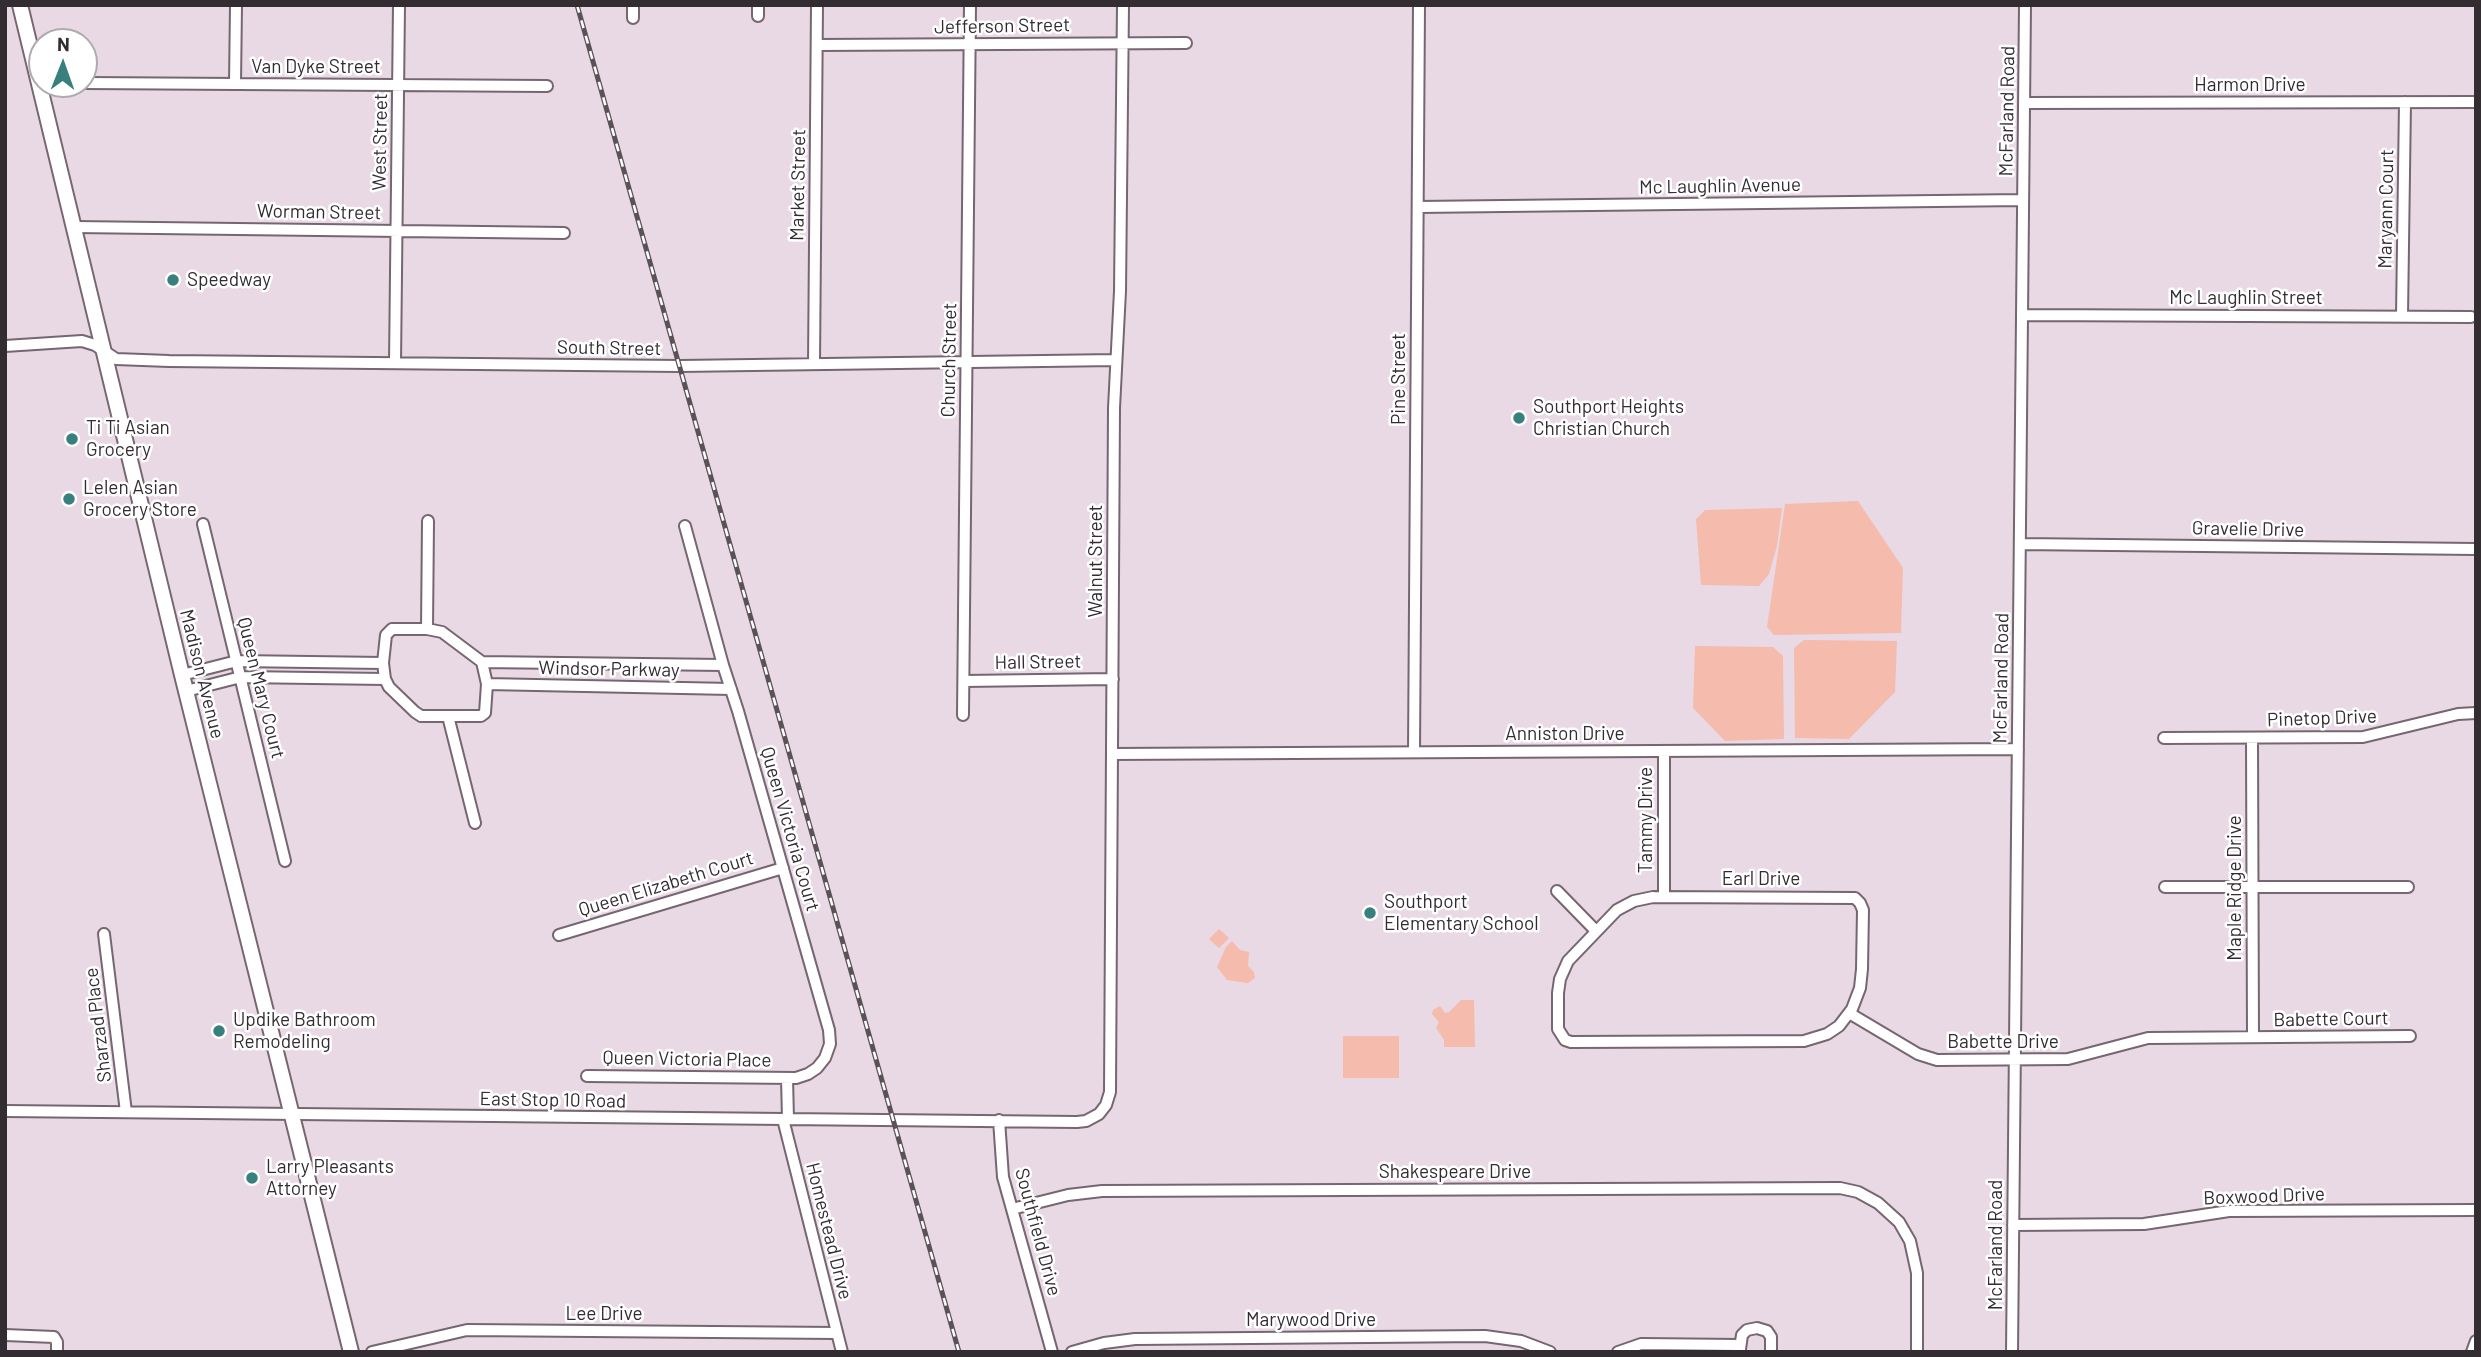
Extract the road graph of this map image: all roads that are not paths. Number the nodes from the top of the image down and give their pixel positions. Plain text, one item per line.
1 (20, 5) edge
2 (236, 5) edge
3 (399, 5) edge
4 (633, 5) edge
5 (817, 5) edge
6 (970, 5) edge
7 (1124, 5) edge
8 (1419, 5) edge
9 (2025, 5) edge
10 (633, 18) dead end
11 (28, 35) edge
12 (1123, 41) junction
13 (1186, 43) dead end
14 (970, 44) junction
15 (817, 45) junction
16 (98, 83) edge
17 (235, 84) junction
18 (398, 85) junction
19 (547, 86) dead end
20 (44, 98) edge
21 (2405, 102) junction
22 (2476, 102) edge
23 (2024, 103) junction
24 (2023, 200) junction
25 (1418, 207) junction
26 (74, 226) junction
27 (396, 231) junction
28 (564, 233) dead end
29 (2022, 315) junction
30 (2402, 316) junction
31 (2471, 317) dead end
32 (5, 346) edge
33 (104, 352) junction
34 (1116, 360) junction
35 (967, 362) junction
36 (395, 363) junction
37 (814, 364) junction
38 (428, 522) dead end
39 (203, 524) dead end
40 (685, 526) dead end
41 (2020, 544) junction
42 (2476, 549) edge
43 (427, 628) junction
44 (237, 661) junction
45 (482, 662) junction
46 (383, 663) junction
47 (723, 665) junction
48 (182, 675) junction
49 (241, 677) junction
50 (385, 678) junction
51 (1113, 679) junction
52 (964, 681) junction
53 (487, 684) junction
54 (731, 689) junction
55 (187, 691) junction
56 (2476, 713) edge
57 (963, 715) dead end
58 (448, 716) junction
59 (2164, 738) dead end
60 (2252, 738) junction
61 (2018, 749) junction
62 (1664, 751) junction
63 (1414, 752) junction
64 (1112, 754) junction
65 (475, 823) dead end
66 (285, 861) dead end
67 (783, 867) junction
68 (2165, 887) dead end
69 (2408, 887) dead end
70 (2252, 888) junction
71 (1557, 891) dead end
72 (1664, 897) junction
73 (1596, 931) junction
74 (104, 934) dead end
75 (559, 935) dead end
76 (1849, 1013) junction
77 (2410, 1035) dead end
78 (2253, 1037) junction
79 (2015, 1059) junction
80 (587, 1076) dead end
81 (787, 1078) junction
82 (5, 1111) edge
83 (126, 1112) junction
84 (1099, 1114) joint
85 (294, 1115) junction
86 (785, 1119) junction
87 (999, 1120) junction
88 (1012, 1209) junction
89 (2476, 1210) edge
90 (2013, 1225) junction
91 (837, 1333) junction
92 (5, 1335) edge
93 (2476, 1341) edge
94 (1740, 1348) edge
95 (57, 1352) edge
96 (351, 1352) edge
97 (372, 1352) edge
98 (842, 1352) edge
99 (1052, 1352) edge
100 (1072, 1352) edge
101 (1550, 1352) edge
102 (1618, 1352) edge
103 (1771, 1352) edge
104 (1917, 1352) edge
105 (2012, 1352) edge
106 (2472, 1352) edge

1 - 11 main road, Madison Avenue
2 - 17 street
3 - 18 street, West Street
4 - 10 street
5 - 15 street, Market Street
6 - 14 street, Church Street
7 - 12 street, Walnut Street
8 - 25 street, Pine Street
9 - 23 street, McFarland Road
12 - 13 street, Jefferson Street
12 - 14 street, Jefferson Street
12 - 34 street, Walnut Street
14 - 15 street, Jefferson Street
14 - 35 street, Church Street
15 - 37 street, Market Street
16 - 17 street, Van Dyke Street
17 - 18 street, Van Dyke Street
18 - 19 street, Van Dyke Street
18 - 27 street, West Street
20 - 26 main road, Madison Avenue
21 - 22 street, Harmon Drive
21 - 23 street, Harmon Drive
21 - 30 street, Maryann Court
23 - 24 street, McFarland Road
24 - 25 street, Mc Laughlin Avenue
24 - 29 street, McFarland Road
25 - 63 street, Pine Street
26 - 27 street, Worman Street
26 - 33 main road, Madison Avenue
27 - 28 street, Worman Street
27 - 36 street, West Street
29 - 30 street, Mc Laughlin Street
29 - 41 street, McFarland Road
30 - 31 street, Mc Laughlin Street
32 - 33 street, South Street
33 - 36 street, South Street
33 - 48 main road, Madison Avenue
34 - 35 street, South Street
34 - 51 street, Walnut Street
35 - 37 street, South Street
35 - 52 street, Church Street
36 - 37 street, South Street
38 - 43 street
39 - 44 street, Queen Mary Court
40 - 47 street, Queen Victoria Court
41 - 42 street, Gravelie Drive
41 - 61 street, McFarland Road
43 - 45 street
43 - 46 street
44 - 46 street
44 - 48 street
44 - 49 street, Queen Mary Court
45 - 47 street, Windsor Parkway
45 - 53 street
46 - 50 street
47 - 54 street, Queen Victoria Court
48 - 55 main road, Madison Avenue
49 - 50 street
49 - 55 street
49 - 66 street, Queen Mary Court
50 - 58 street
51 - 52 street, Hall Street
51 - 64 street, Walnut Street
52 - 57 street, Church Street
53 - 54 street, Windsor Parkway
53 - 58 street
54 - 67 street, Queen Victoria Court
55 - 85 main road, Madison Avenue
56 - 60 street, Pinetop Drive
58 - 65 street
59 - 60 street, Pinetop Drive
60 - 70 street, Maple Ridge Drive
61 - 62 street, Anniston Drive
61 - 79 street, McFarland Road
62 - 63 street, Anniston Drive
62 - 72 street, Tammy Drive
63 - 64 street, Anniston Drive
64 - 84 street, Walnut Street
67 - 75 street, Queen Elizabeth Court
67 - 81 street, Queen Victoria Court
68 - 70 street
69 - 70 street
70 - 78 street, Maple Ridge Drive
71 - 73 street
72 - 73 street, Tammy Drive
72 - 76 street, Earl Drive
73 - 76 street, Tammy Drive
74 - 83 street, Sharzad Place
76 - 79 street, Babette Drive
77 - 78 street, Babette Court
78 - 79 street, Babette Drive
79 - 90 street, McFarland Road
80 - 81 street, Queen Victoria Place
81 - 86 street
82 - 83 street, East Stop 10 Road
83 - 85 street, East Stop 10 Road
84 - 87 street, East Stop 10 Road
85 - 86 street, East Stop 10 Road
85 - 96 main road, Madison Avenue
86 - 87 street, East Stop 10 Road
86 - 91 street, Homestead Drive
87 - 88 street, Southfield Drive
88 - 99 street, Southfield Drive
88 - 104 street, Shakespeare Drive
89 - 90 street, Boxwood Drive
90 - 105 street, McFarland Road
91 - 97 street, Lee Drive
91 - 98 street, Homestead Drive
92 - 95 street
93 - 106 street
94 - 102 street
94 - 103 street
100 - 101 street, Marywood Drive

